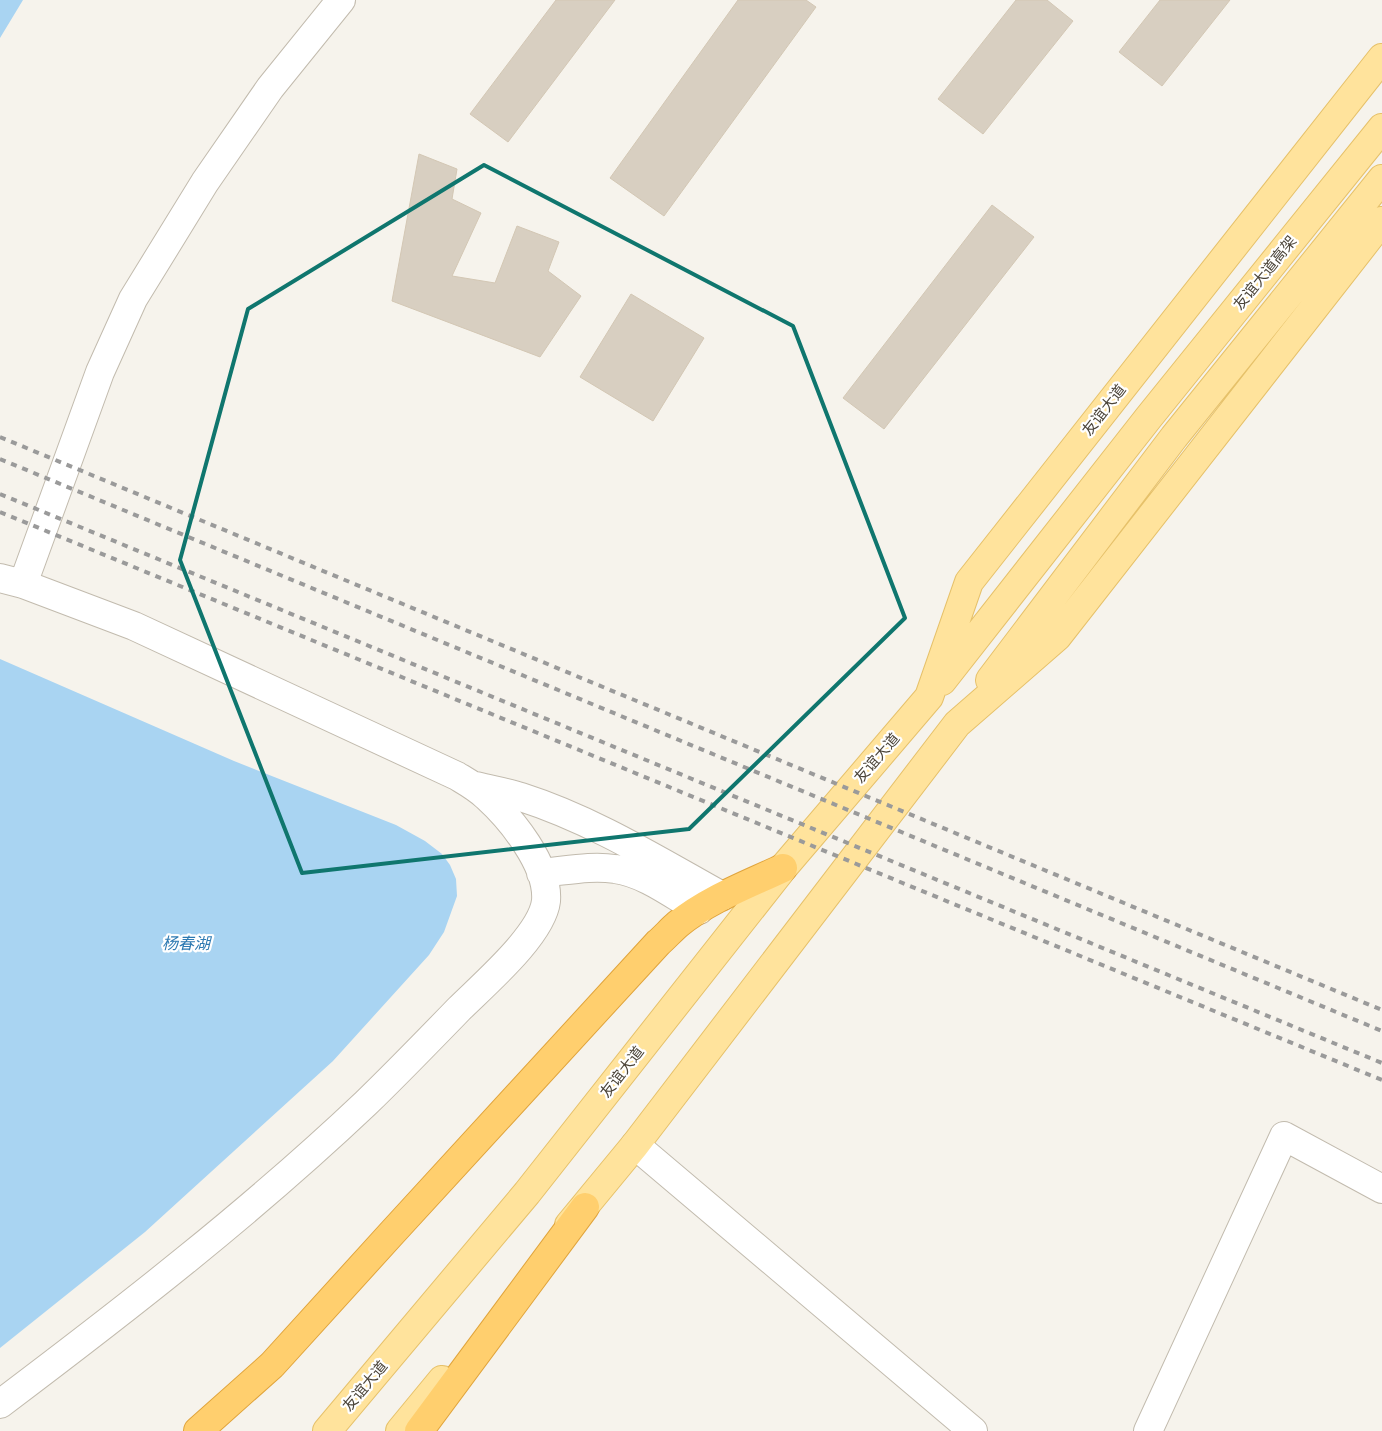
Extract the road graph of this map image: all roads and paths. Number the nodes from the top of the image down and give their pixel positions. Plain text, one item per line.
1 (341, 0) edge
2 (1382, 58) edge
3 (1382, 128) edge
4 (1382, 179) edge
5 (1382, 221) edge
6 (12, 581) edge
7 (929, 697) junction
8 (957, 724) junction
9 (472, 785) junction
10 (782, 868) junction
11 (541, 873) junction
12 (722, 896) junction
13 (699, 910) junction
14 (635, 1145) junction
15 (1382, 1189) edge
16 (585, 1206) junction
17 (0, 1404) edge
18 (198, 1431) edge
19 (327, 1431) edge
20 (400, 1431) edge
21 (420, 1431) edge
22 (973, 1431) edge
23 (1148, 1431) edge

1 - 6 street
2 - 7 main road, 友谊大道
3 - 7 main road, 友谊大道高架
4 - 8 main road
5 - 8 main road
6 - 9 street
7 - 10 main road, 友谊大道
8 - 14 main road
9 - 11 street
9 - 12 street
10 - 12 highway
10 - 19 main road, 友谊大道
11 - 13 street
11 - 17 street
12 - 13 highway
13 - 18 highway
14 - 16 main road
14 - 22 street
15 - 23 street
16 - 20 main road
16 - 21 highway

